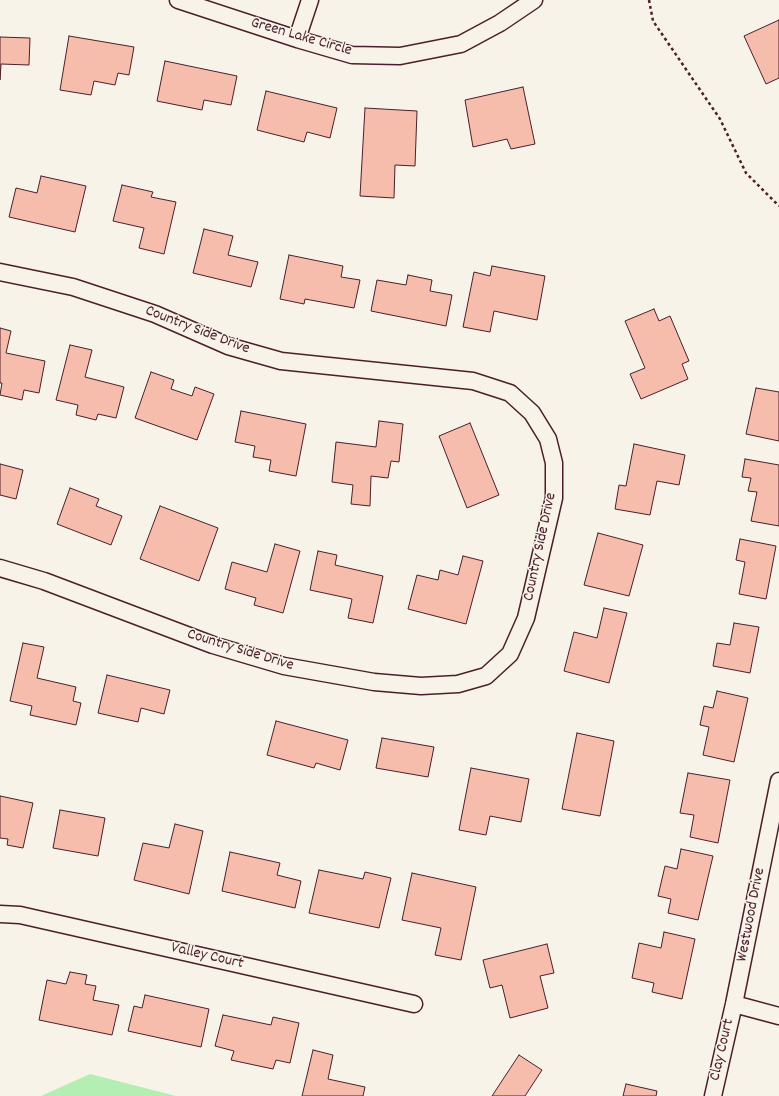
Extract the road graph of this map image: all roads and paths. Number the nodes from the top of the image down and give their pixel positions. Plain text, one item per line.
1 (178, 0) edge
2 (310, 0) edge
3 (534, 0) edge
4 (649, 0) edge
5 (297, 39) junction
6 (779, 206) edge
7 (0, 272) edge
8 (0, 568) edge
9 (779, 781) edge
10 (0, 914) edge
11 (414, 1004) dead end
12 (734, 1004) junction
13 (779, 1016) edge
14 (713, 1096) edge

1 - 5 street, Green Lake Circle
2 - 5 street
3 - 5 street, Green Lake Circle
4 - 6 path
7 - 8 street, Country Side Drive
9 - 12 street, Westwood Drive
10 - 11 street, Valley Court
12 - 13 street
12 - 14 street, Clay Court

